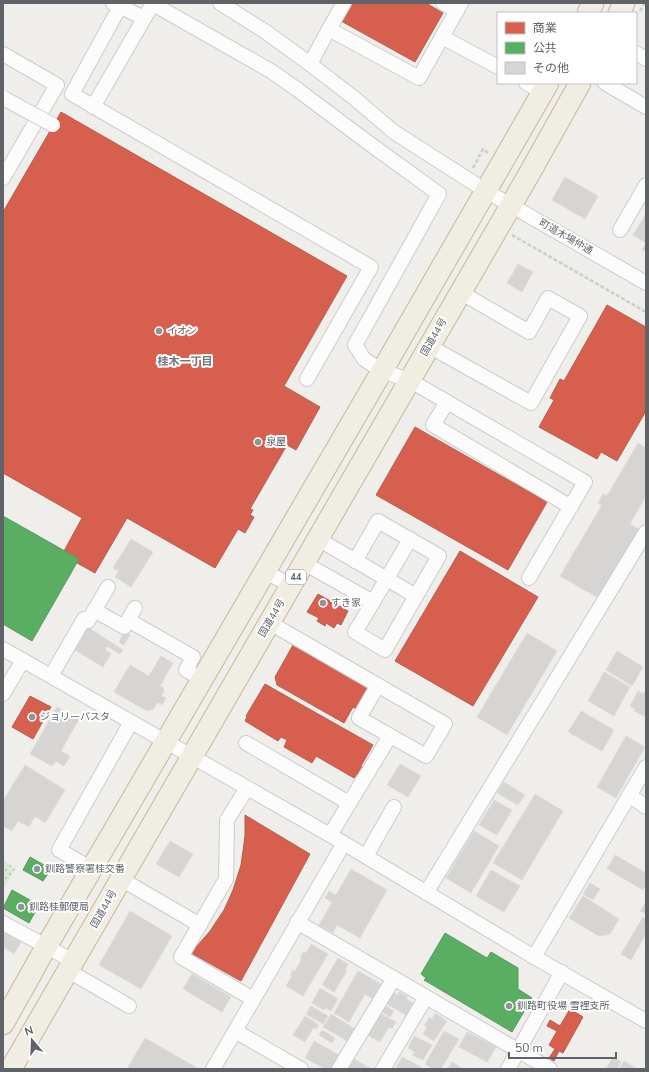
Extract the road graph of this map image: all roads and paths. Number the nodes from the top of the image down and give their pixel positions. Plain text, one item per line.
1 (220, 3) edge
2 (344, 3) edge
3 (443, 3) edge
4 (593, 3) edge
5 (624, 3) edge
6 (118, 4) edge
7 (153, 4) edge
8 (459, 7) edge
9 (588, 12) edge
10 (619, 12) edge
11 (144, 18) junction
12 (329, 29) junction
13 (442, 36) junction
14 (3, 54) edge
15 (637, 54) edge
16 (646, 59) edge
17 (310, 64) junction
18 (497, 66) edge
19 (579, 84) edge
20 (607, 84) edge
21 (57, 85) junction
22 (539, 86) edge
23 (72, 94) junction
24 (3, 98) edge
25 (93, 107) junction
26 (646, 107) edge
27 (53, 125) dead end
28 (3, 178) edge
29 (646, 185) edge
30 (486, 191) junction
31 (510, 205) junction
32 (498, 227) junction
33 (620, 230) dead end
34 (646, 282) edge
35 (460, 292) junction
36 (646, 312) edge
37 (429, 346) junction
38 (382, 370) junction
39 (307, 379) dead end
40 (409, 380) junction
41 (447, 402) junction
42 (571, 507) junction
43 (646, 532) edge
44 (318, 539) junction
45 (410, 539) junction
46 (355, 561) junction
47 (304, 563) junction
48 (265, 572) junction
49 (529, 578) dead end
50 (387, 579) junction
51 (291, 585) junction
52 (108, 587) dead end
53 (416, 596) junction
54 (373, 602) junction
55 (94, 610) junction
56 (270, 623) junction
57 (3, 649) edge
58 (23, 660) junction
59 (51, 676) junction
60 (202, 679) junction
61 (378, 685) junction
62 (3, 694) edge
63 (131, 722) junction
64 (390, 736) junction
65 (166, 742) junction
66 (246, 743) dead end
67 (193, 757) junction
68 (646, 767) edge
69 (247, 788) junction
70 (629, 796) junction
71 (348, 803) junction
72 (394, 807) dead end
73 (646, 807) edge
74 (330, 835) junction
75 (344, 844) junction
76 (366, 856) junction
77 (92, 869) junction
78 (121, 879) junction
79 (426, 893) junction
80 (297, 922) junction
81 (3, 923) edge
82 (200, 925) junction
83 (46, 946) junction
84 (534, 957) junction
85 (70, 966) junction
86 (562, 972) junction
87 (394, 978) junction
88 (426, 997) junction
89 (253, 999) junction
90 (129, 1006) dead end
91 (646, 1020) edge
92 (3, 1024) edge
93 (235, 1031) junction
94 (518, 1050) junction
95 (11, 1069) edge
96 (213, 1069) edge
97 (301, 1069) edge
98 (339, 1069) edge
99 (383, 1069) edge
100 (508, 1069) edge
101 (550, 1069) edge

1 - 17 street, 町道木場仲通
2 - 12 street
3 - 8 street
4 - 9 highway
5 - 10 highway
6 - 11 street
6 - 23 street
7 - 11 street
7 - 38 street
8 - 13 street
11 - 25 street
12 - 13 street
12 - 17 street
13 - 18 street
14 - 21 street
15 - 16 street
17 - 30 street, 町道木場仲通
19 - 31 highway, 国道44号 / 44
20 - 26 street
21 - 23 street
21 - 28 street
22 - 30 highway
23 - 25 street
24 - 27 street, bridge
25 - 39 street
29 - 33 street
30 - 31 street, 町道木場仲通
30 - 38 highway
31 - 32 highway, 国道44号 / 44
31 - 34 street, 町道木場仲通
32 - 35 highway, 国道44号 / 44
32 - 36 path
35 - 37 highway, 国道44号 / 44
35 - 37 street
37 - 40 highway, 国道44号 / 44
38 - 40 street
38 - 48 highway
40 - 41 street
40 - 44 highway, 国道44号 / 44
41 - 42 street
41 - 42 street
42 - 49 street
43 - 79 street
44 - 46 street
44 - 47 highway, 国道44号 / 44
45 - 46 street
45 - 50 street
45 - 53 street
46 - 50 street
47 - 51 highway, 国道44号 / 44
47 - 54 street
48 - 51 street
48 - 60 highway
50 - 53 street
50 - 54 street
51 - 56 highway, 国道44号 / 44
52 - 55 street
53 - 54 street
55 - 59 street
55 - 60 street
56 - 61 street
56 - 67 highway, 国道44号 / 44
57 - 58 street
58 - 59 street
58 - 62 street
59 - 63 street
60 - 65 highway
61 - 64 street
61 - 64 street
63 - 65 street
63 - 77 street
64 - 71 street
65 - 67 street
65 - 77 highway
66 - 71 street
67 - 69 street
67 - 78 highway, 国道44号 / 44
68 - 70 street
69 - 74 street
69 - 82 street
70 - 73 street
70 - 84 street
71 - 74 street
72 - 76 street
74 - 75 street
75 - 76 street
75 - 80 street
76 - 79 street
77 - 83 highway
78 - 82 street
78 - 85 highway, 国道44号 / 44
79 - 84 street
80 - 87 street
80 - 89 street
81 - 83 street
82 - 89 street
83 - 85 street
83 - 92 highway
84 - 86 street
85 - 90 street
85 - 95 highway, 国道44号 / 44
86 - 91 street
86 - 94 street
87 - 88 street
87 - 98 street
88 - 94 street
88 - 99 street
89 - 93 street
93 - 96 street
93 - 97 street
94 - 100 street
94 - 101 street

